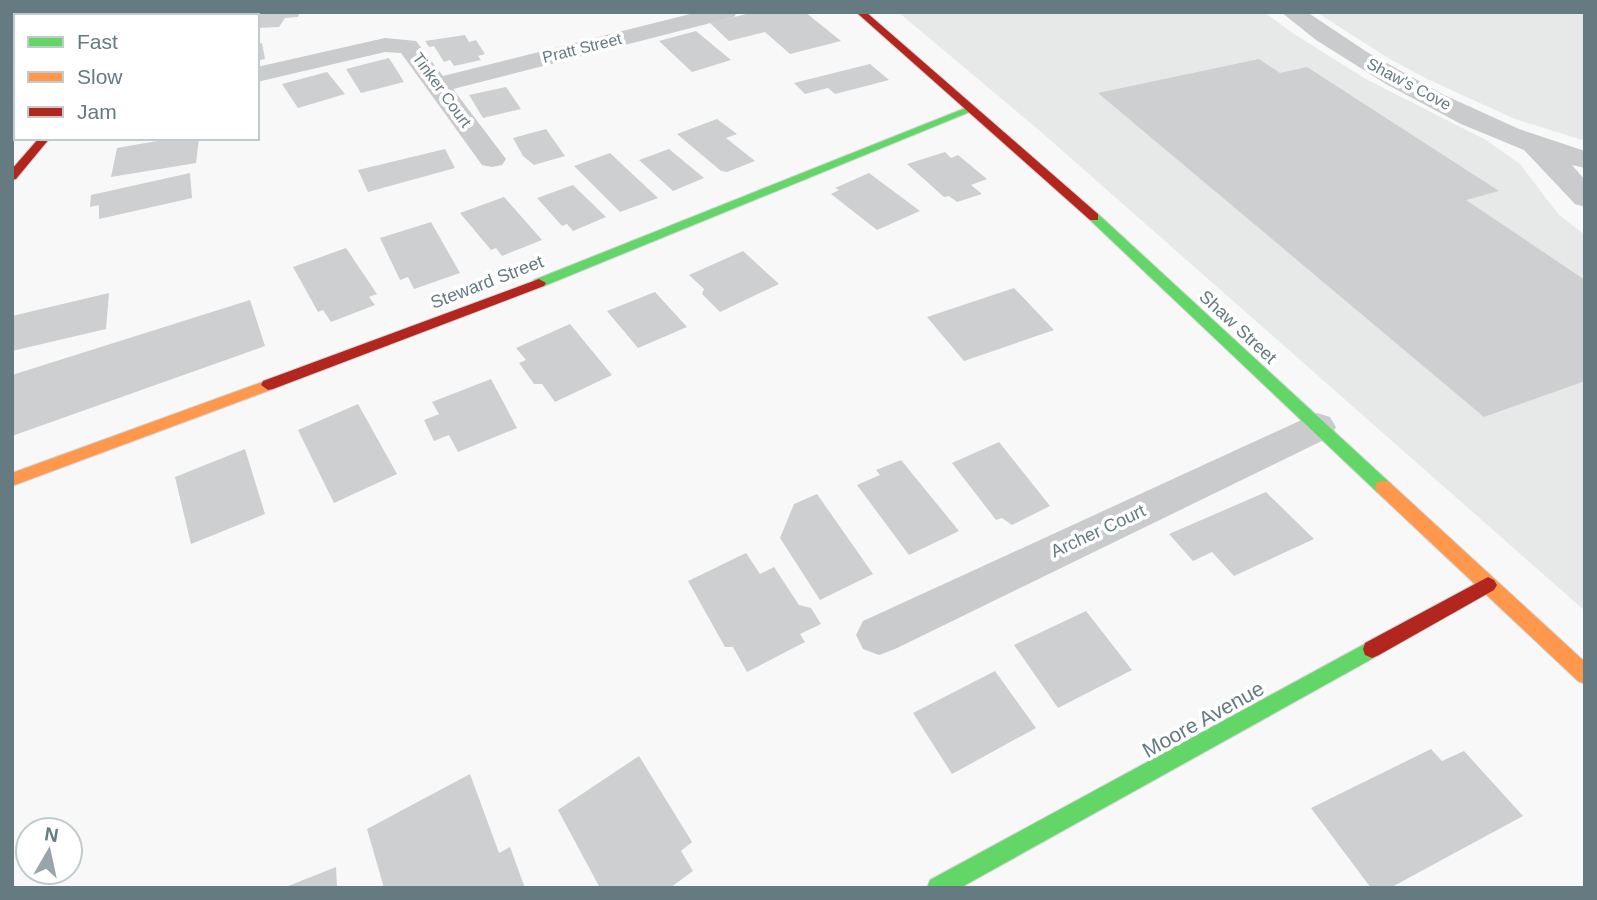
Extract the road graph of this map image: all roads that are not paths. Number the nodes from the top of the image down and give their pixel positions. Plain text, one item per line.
1 (142, 12) edge
2 (726, 12) edge
3 (860, 12) edge
4 (1292, 12) edge
5 (171, 14) edge
6 (259, 75) edge
7 (438, 85) junction
8 (972, 109) junction
9 (43, 140) edge
10 (1532, 145) junction
11 (492, 159) dead end
12 (1585, 160) edge
13 (12, 177) edge
14 (1585, 186) edge
15 (1585, 197) edge
16 (1317, 427) junction
17 (12, 480) edge
18 (1488, 586) junction
19 (879, 635) dead end
20 (1585, 675) edge
21 (938, 888) edge

1 - 5 lane
2 - 7 street, Pratt Street
3 - 8 street, Shaw Street
4 - 10 street, Shaw's Cove
6 - 7 street, Tinker Court
7 - 11 street, Tinker Court
8 - 16 street, Shaw Street
8 - 17 street, Steward Street
9 - 13 street
10 - 12 street, Shaw's Cove
10 - 15 street, Shaw's Cove
14 - 15 street
16 - 18 street, Shaw Street
16 - 19 street, Archer Court
18 - 20 street, Shaw Street
18 - 21 street, Moore Avenue

